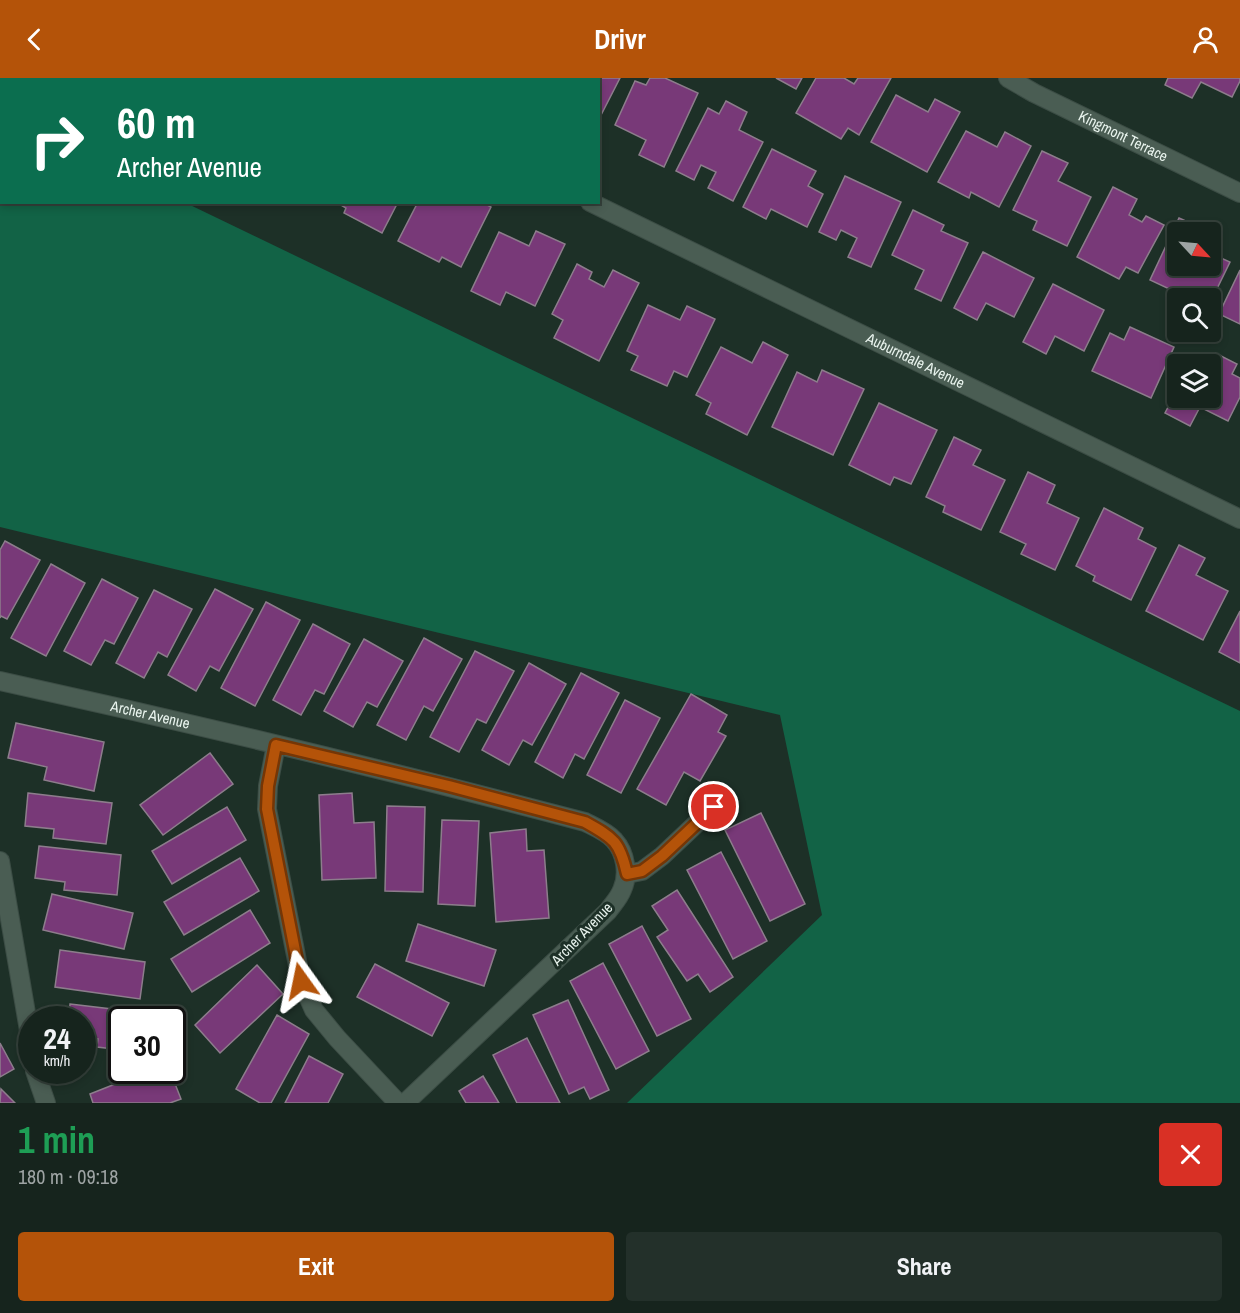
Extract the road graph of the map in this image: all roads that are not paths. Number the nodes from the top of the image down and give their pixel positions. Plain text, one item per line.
1 (1008, 78) edge
2 (1240, 193) edge
3 (594, 204) edge
4 (1240, 519) edge
5 (0, 681) edge
6 (276, 745) junction
7 (714, 807) dead end
8 (0, 861) edge
9 (627, 874) junction
10 (25, 1006) edge
11 (40, 1084) edge
12 (46, 1103) edge
13 (398, 1103) edge
14 (405, 1103) edge

1 - 2 street, Kingmont Terrace
3 - 4 street, Auburndale Avenue
5 - 6 street, Archer Avenue
6 - 9 street, Archer Avenue
6 - 13 street
7 - 9 street
8 - 10 street
9 - 14 street, Archer Avenue
11 - 12 street

